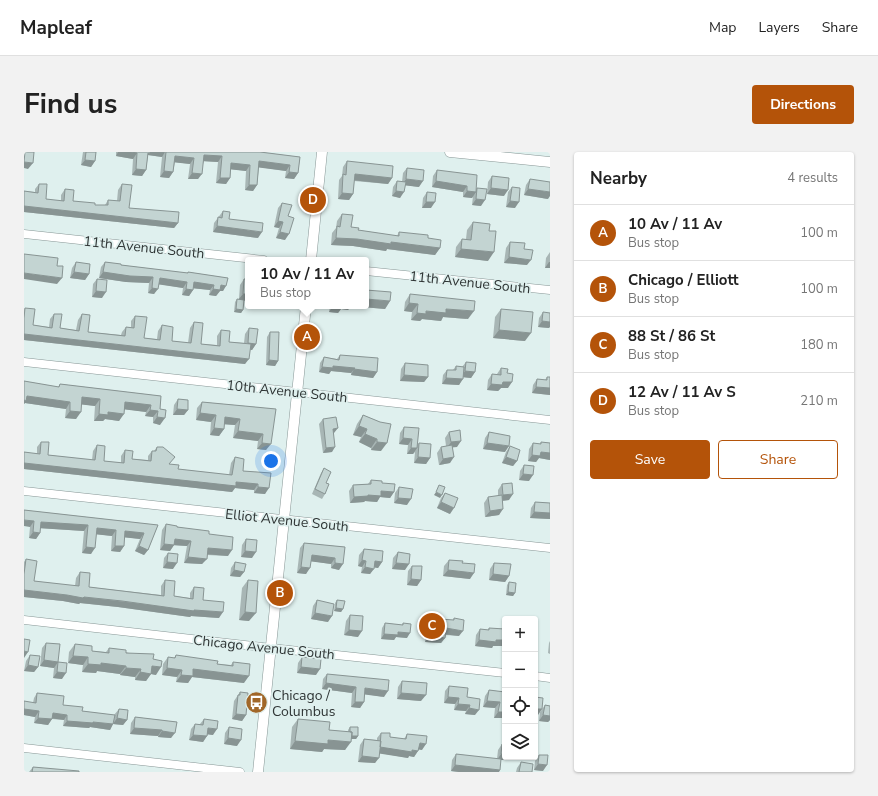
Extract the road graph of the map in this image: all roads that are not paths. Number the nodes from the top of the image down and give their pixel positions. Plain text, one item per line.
1 (322, 152) edge
2 (450, 152) edge
3 (550, 162) edge
4 (24, 234) edge
5 (311, 257) edge
6 (245, 258) edge
7 (369, 271) edge
8 (550, 290) edge
9 (306, 309) edge
10 (24, 362) edge
11 (297, 392) junction
12 (550, 420) edge
13 (24, 491) edge
14 (284, 520) junction
15 (550, 548) edge
16 (24, 620) edge
17 (271, 648) junction
18 (502, 673) edge
19 (538, 676) edge
20 (550, 678) edge
21 (24, 748) edge
22 (240, 772) edge
23 (258, 772) edge

1 - 5 street
2 - 3 street
4 - 6 street, 11th Avenue South
7 - 8 street, 11th Avenue South
9 - 11 street
10 - 11 street, 10th Avenue South
11 - 12 street, 10th Avenue South
11 - 14 street
13 - 14 street, Elliot Avenue South
14 - 15 street, Elliot Avenue South
14 - 17 street
16 - 17 street, Chicago Avenue South
17 - 18 street, Chicago Avenue South
17 - 23 street
19 - 20 street
21 - 22 street

